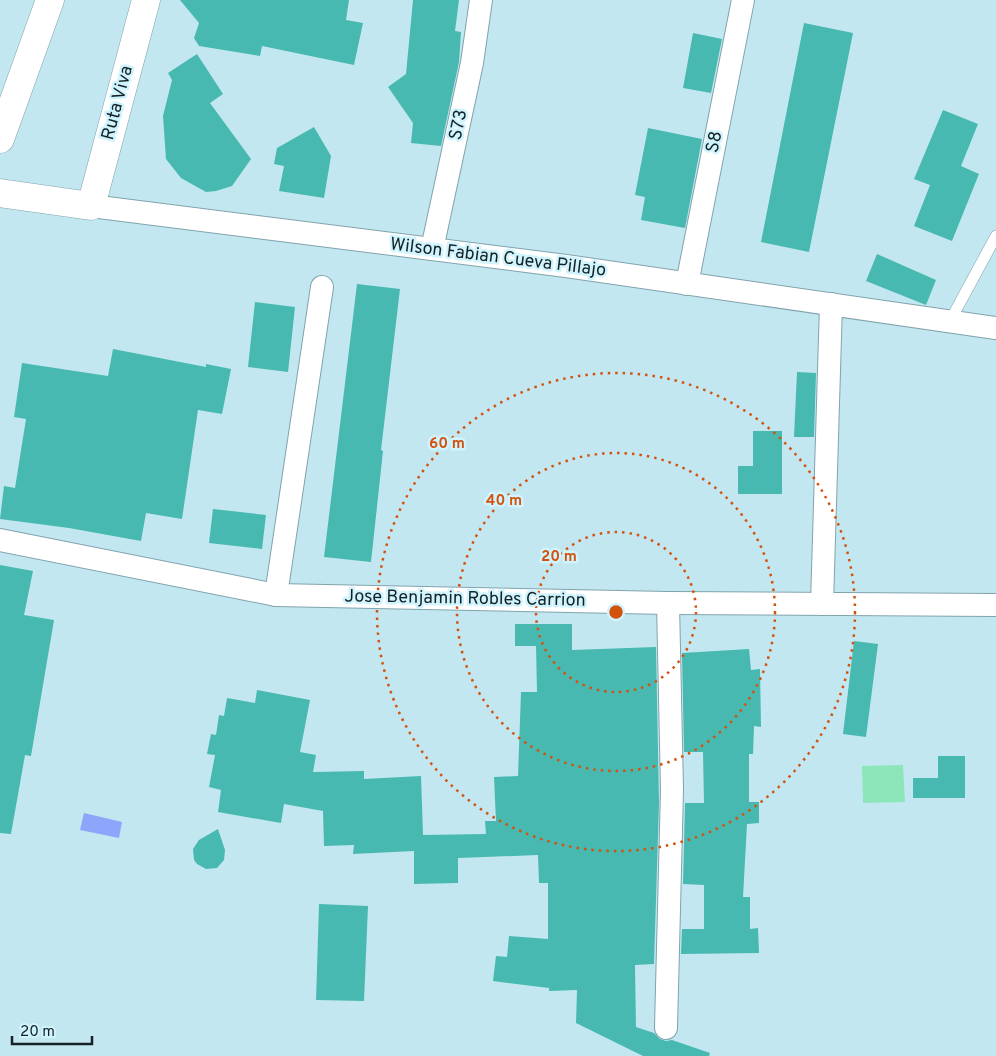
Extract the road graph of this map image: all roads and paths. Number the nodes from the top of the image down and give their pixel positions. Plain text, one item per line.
1 (50, 0) edge
2 (146, 0) edge
3 (481, 0) edge
4 (743, 0) edge
5 (0, 139) edge
6 (6, 194) edge
7 (90, 206) junction
8 (996, 236) edge
9 (432, 249) junction
10 (687, 284) junction
11 (322, 287) dead end
12 (831, 304) junction
13 (950, 321) junction
14 (996, 328) edge
15 (0, 540) edge
16 (276, 595) junction
17 (668, 603) junction
18 (822, 604) junction
19 (996, 605) edge
20 (666, 1028) dead end

1 - 5 main road
2 - 7 main road, Ruta Viva
3 - 9 street, S73
4 - 10 street, S8
6 - 7 main road, Wilson Fabian Cueva Pillajo
7 - 9 street, Wilson Fabian Cueva Pillajo
8 - 13 lane
9 - 10 street, Wilson Fabian Cueva Pillajo
10 - 12 street, Wilson Fabian Cueva Pillajo
11 - 16 street
12 - 13 street, Wilson Fabian Cueva Pillajo
12 - 18 street
13 - 14 street, Wilson Fabian Cueva Pillajo
15 - 16 street, Jose Benjamin Robles Carrion
16 - 17 street, Jose Benjamin Robles Carrion
17 - 18 street, Jose Benjamin Robles Carrion
17 - 20 street
18 - 19 street, Jose Benjamin Robles Carrion

